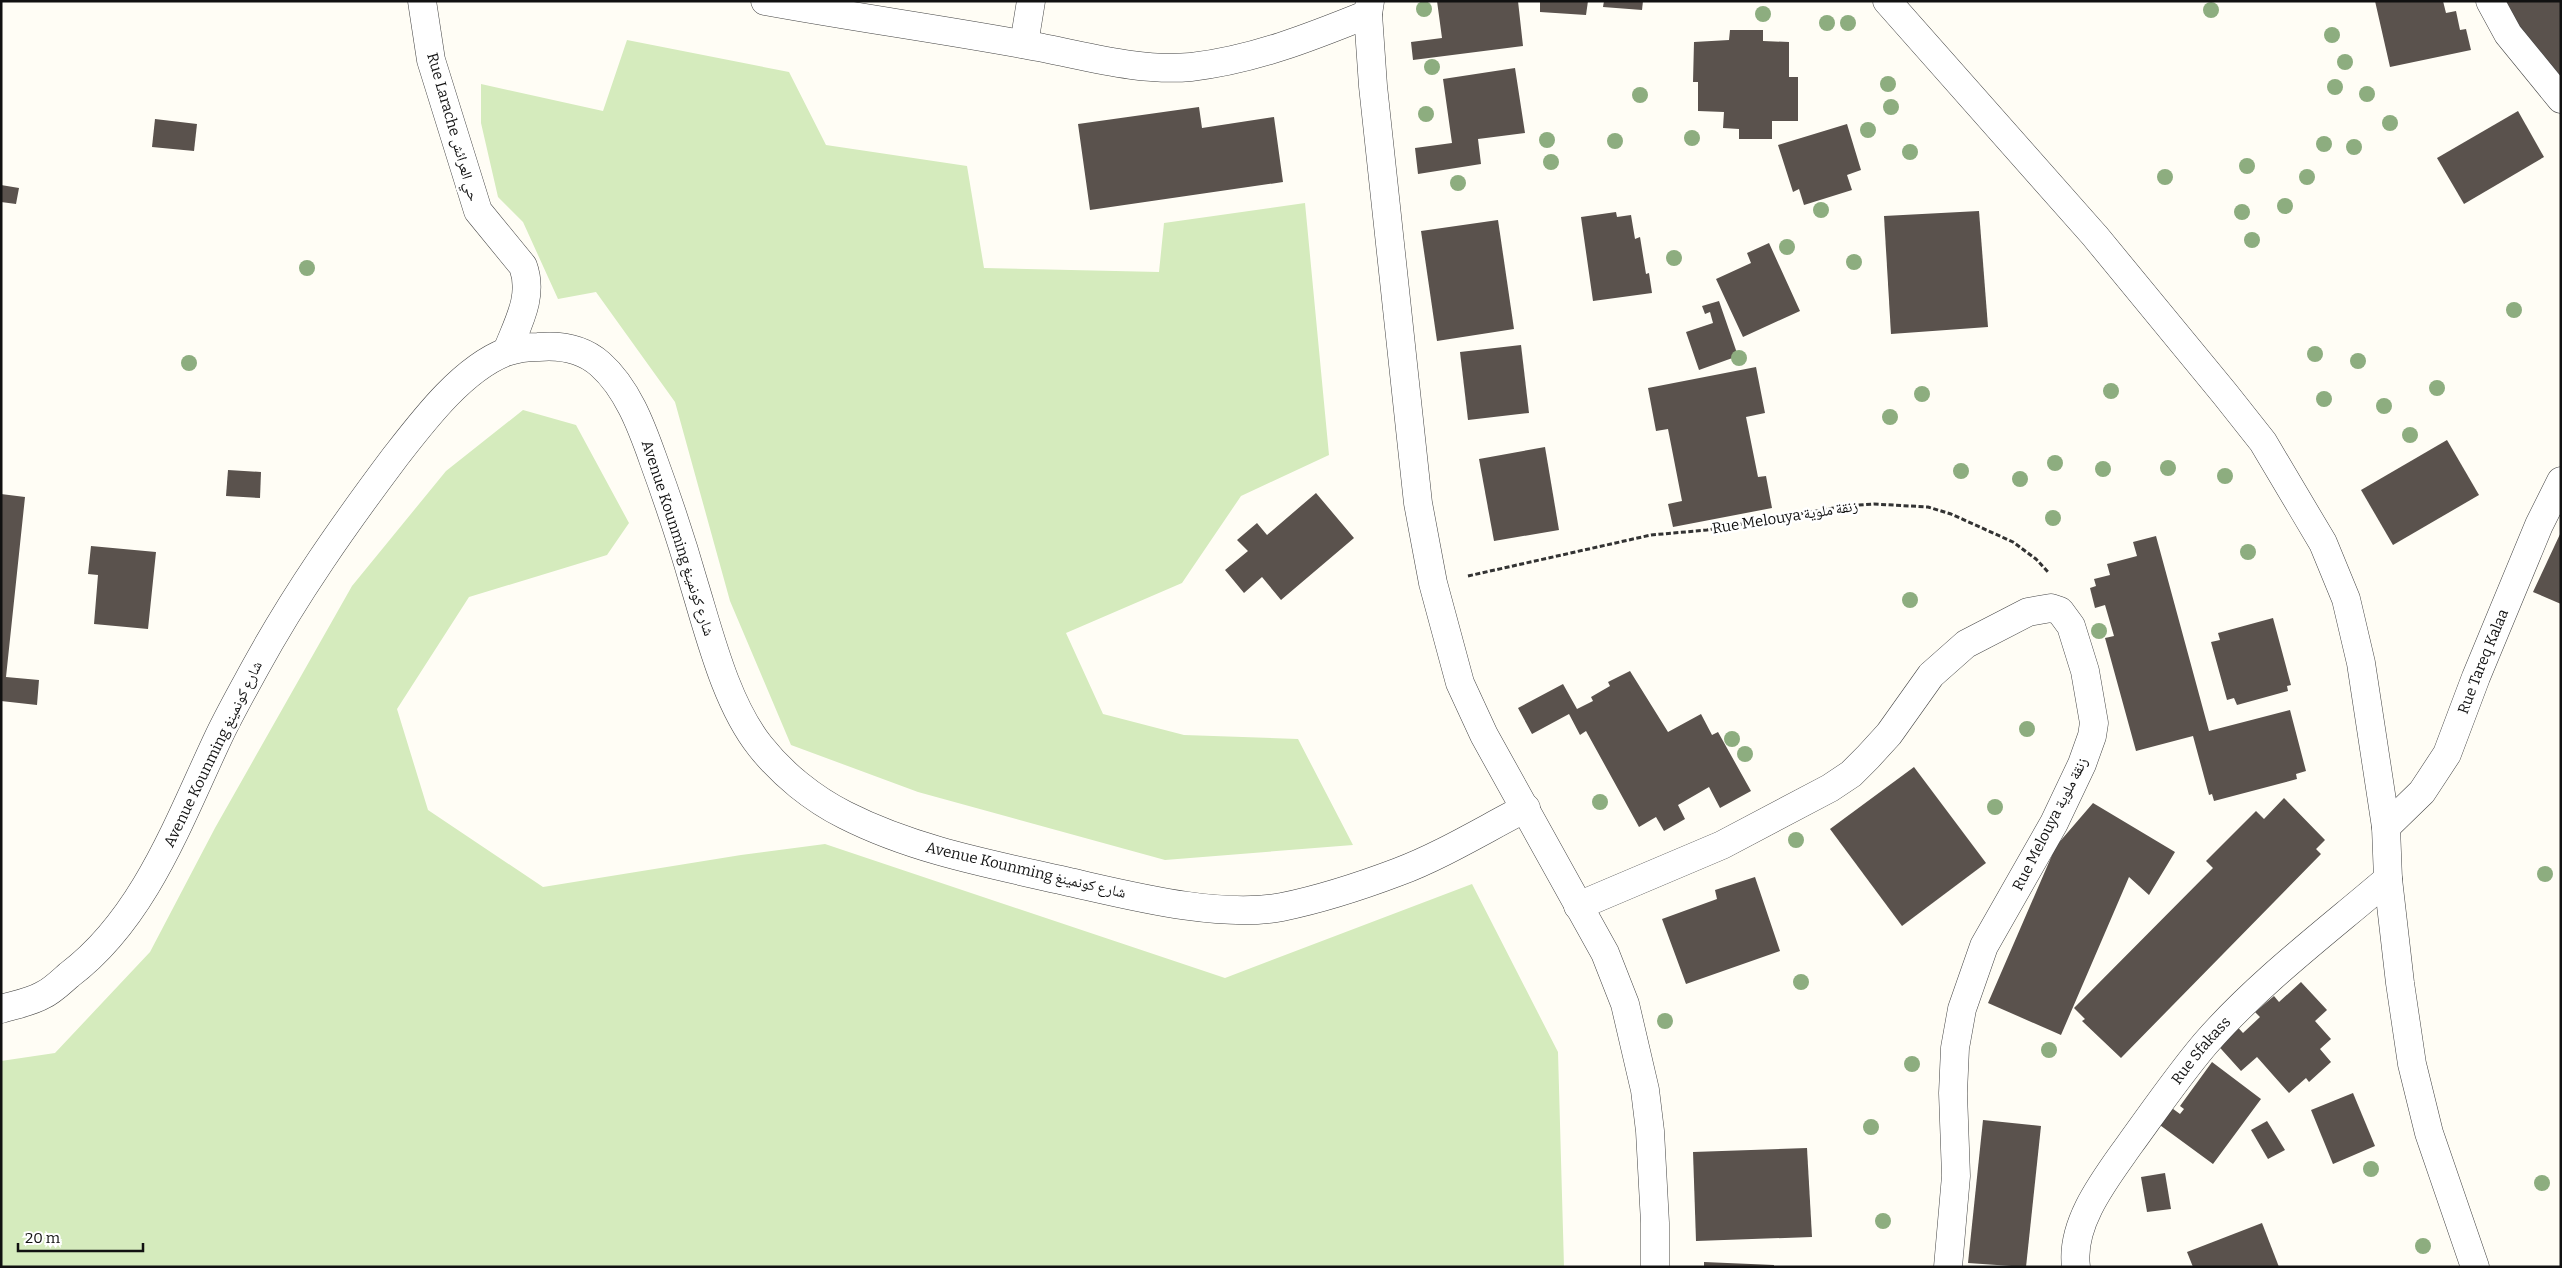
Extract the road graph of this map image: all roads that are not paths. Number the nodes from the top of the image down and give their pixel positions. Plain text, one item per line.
1 (422, 1) edge
2 (765, 1) edge
3 (1031, 1) edge
4 (1888, 1) edge
5 (2490, 1) edge
6 (1366, 5) edge
7 (1024, 44) junction
8 (2561, 99) edge
9 (507, 351) junction
10 (2561, 481) edge
11 (1526, 808) junction
12 (2386, 827) junction
13 (2388, 879) junction
14 (1578, 906) junction
15 (1, 1009) edge
16 (1655, 1267) edge
17 (1948, 1267) edge
18 (2076, 1267) edge
19 (2475, 1267) edge

1 - 9 street, Rue Larache حي العرائش
2 - 7 street
3 - 7 street
4 - 12 street
5 - 8 street
6 - 7 street
6 - 11 street
9 - 11 street, Avenue Kounming شارع كونمينغ
9 - 15 street, Avenue Kounming شارع كونمينغ
10 - 12 street, Rue Tareq Kalaa
11 - 14 street
12 - 13 street
13 - 18 street, Rue Sfakass
13 - 19 street
14 - 16 street
14 - 17 street, Rue Melouya زنقة ملوية

